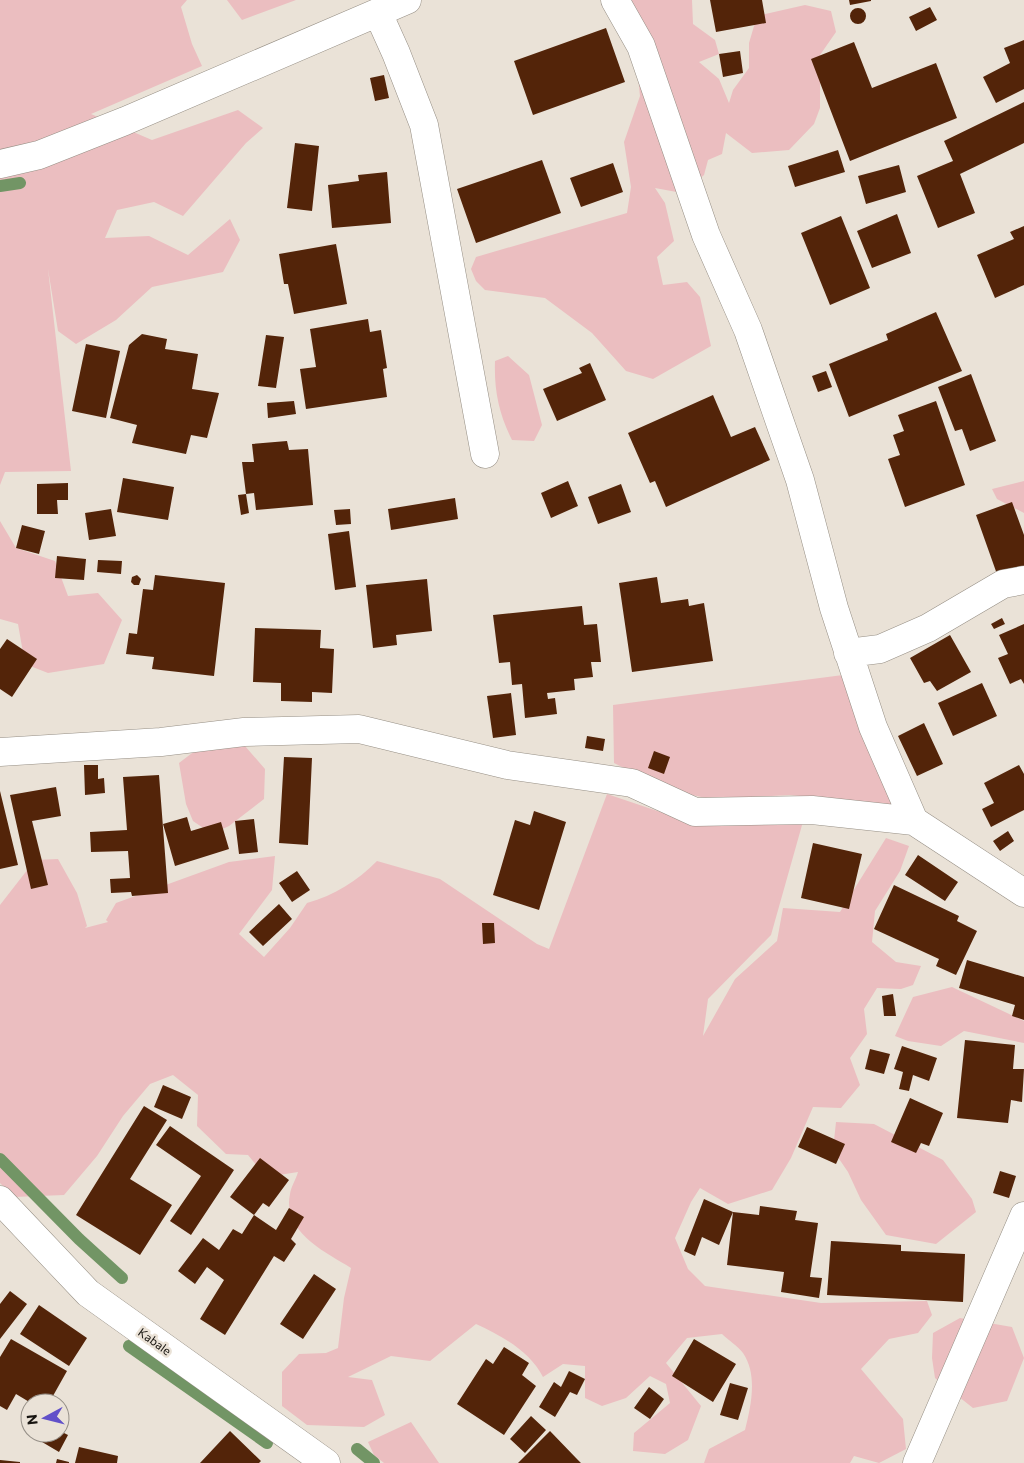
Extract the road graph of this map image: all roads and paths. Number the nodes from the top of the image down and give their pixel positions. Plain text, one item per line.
1 (407, 0) edge
2 (616, 0) edge
3 (378, 13) junction
4 (0, 164) edge
5 (485, 454) dead end
6 (1024, 580) edge
7 (848, 653) junction
8 (0, 752) edge
9 (914, 821) junction
10 (1024, 893) edge
11 (0, 1200) edge
12 (1024, 1216) edge
13 (326, 1463) edge
14 (917, 1463) edge

1 - 3 street
2 - 7 street
3 - 4 street
3 - 5 street
6 - 7 street
7 - 9 street
8 - 9 street
9 - 10 street
11 - 13 street, Kabale
12 - 14 street

